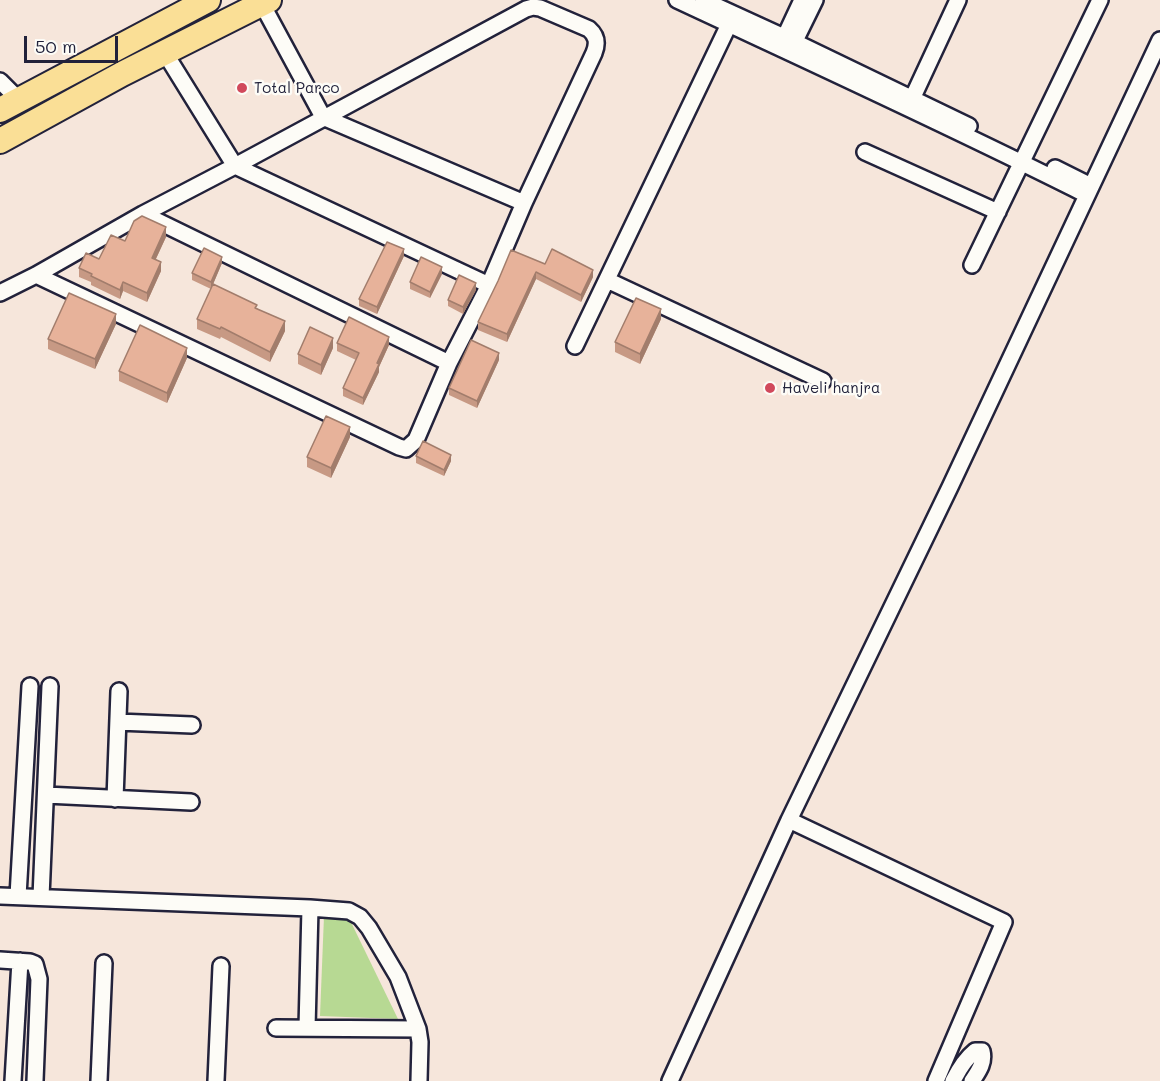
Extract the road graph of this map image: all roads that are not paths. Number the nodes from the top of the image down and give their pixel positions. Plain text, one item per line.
1 (208, 0) edge
2 (677, 0) edge
3 (703, 0) edge
4 (802, 0) edge
5 (815, 0) edge
6 (958, 0) edge
7 (1100, 0) edge
8 (266, 2) edge
9 (732, 19) junction
10 (1160, 40) edge
11 (787, 45) junction
12 (165, 53) junction
13 (0, 81) edge
14 (912, 99) junction
15 (8, 106) edge
16 (323, 117) junction
17 (0, 141) edge
18 (865, 152) dead end
19 (1024, 158) junction
20 (235, 166) junction
21 (1089, 190) junction
22 (524, 203) junction
23 (998, 212) junction
24 (142, 214) junction
25 (972, 265) dead end
26 (36, 275) junction
27 (607, 280) junction
28 (489, 285) junction
29 (0, 292) edge
30 (576, 346) dead end
31 (449, 363) junction
32 (823, 381) dead end
33 (30, 686) dead end
34 (50, 686) dead end
35 (119, 691) dead end
36 (118, 722) junction
37 (192, 725) dead end
38 (46, 795) junction
39 (115, 799) junction
40 (191, 802) dead end
41 (789, 820) junction
42 (0, 896) edge
43 (18, 896) junction
44 (41, 897) junction
45 (310, 908) junction
46 (0, 960) edge
47 (20, 961) junction
48 (104, 963) dead end
49 (221, 966) dead end
50 (276, 1028) dead end
51 (307, 1028) junction
52 (418, 1029) junction
53 (13, 1081) edge
54 (35, 1081) edge
55 (99, 1081) edge
56 (216, 1081) edge
57 (418, 1081) edge
58 (670, 1081) edge
59 (936, 1081) edge
60 (953, 1081) edge
61 (972, 1081) edge

1 - 15 main road
2 - 9 street
3 - 9 street
4 - 11 street
5 - 11 street
6 - 14 street
7 - 19 street
8 - 12 main road
8 - 16 street
9 - 11 street
9 - 27 street
10 - 21 street
11 - 14 street
11 - 19 street
12 - 17 main road
12 - 20 street
13 - 15 street
14 - 19 street
16 - 20 street
16 - 22 street
16 - 22 street
18 - 23 street
19 - 21 street
19 - 23 street
20 - 24 street
20 - 28 street
21 - 41 street
22 - 28 street
23 - 25 street
24 - 26 street
24 - 31 street
26 - 29 street
26 - 31 street
27 - 30 street
27 - 32 street
28 - 31 street
33 - 43 street
34 - 38 street
35 - 36 street
36 - 37 street
36 - 39 street
38 - 39 street
38 - 44 street
39 - 40 street
41 - 58 street
41 - 59 street
42 - 43 street
43 - 44 street
44 - 45 street
45 - 51 street
45 - 52 street
46 - 47 street
47 - 53 street
47 - 54 street
48 - 55 street
49 - 56 street
50 - 51 street
51 - 52 street
52 - 57 street
60 - 61 street

